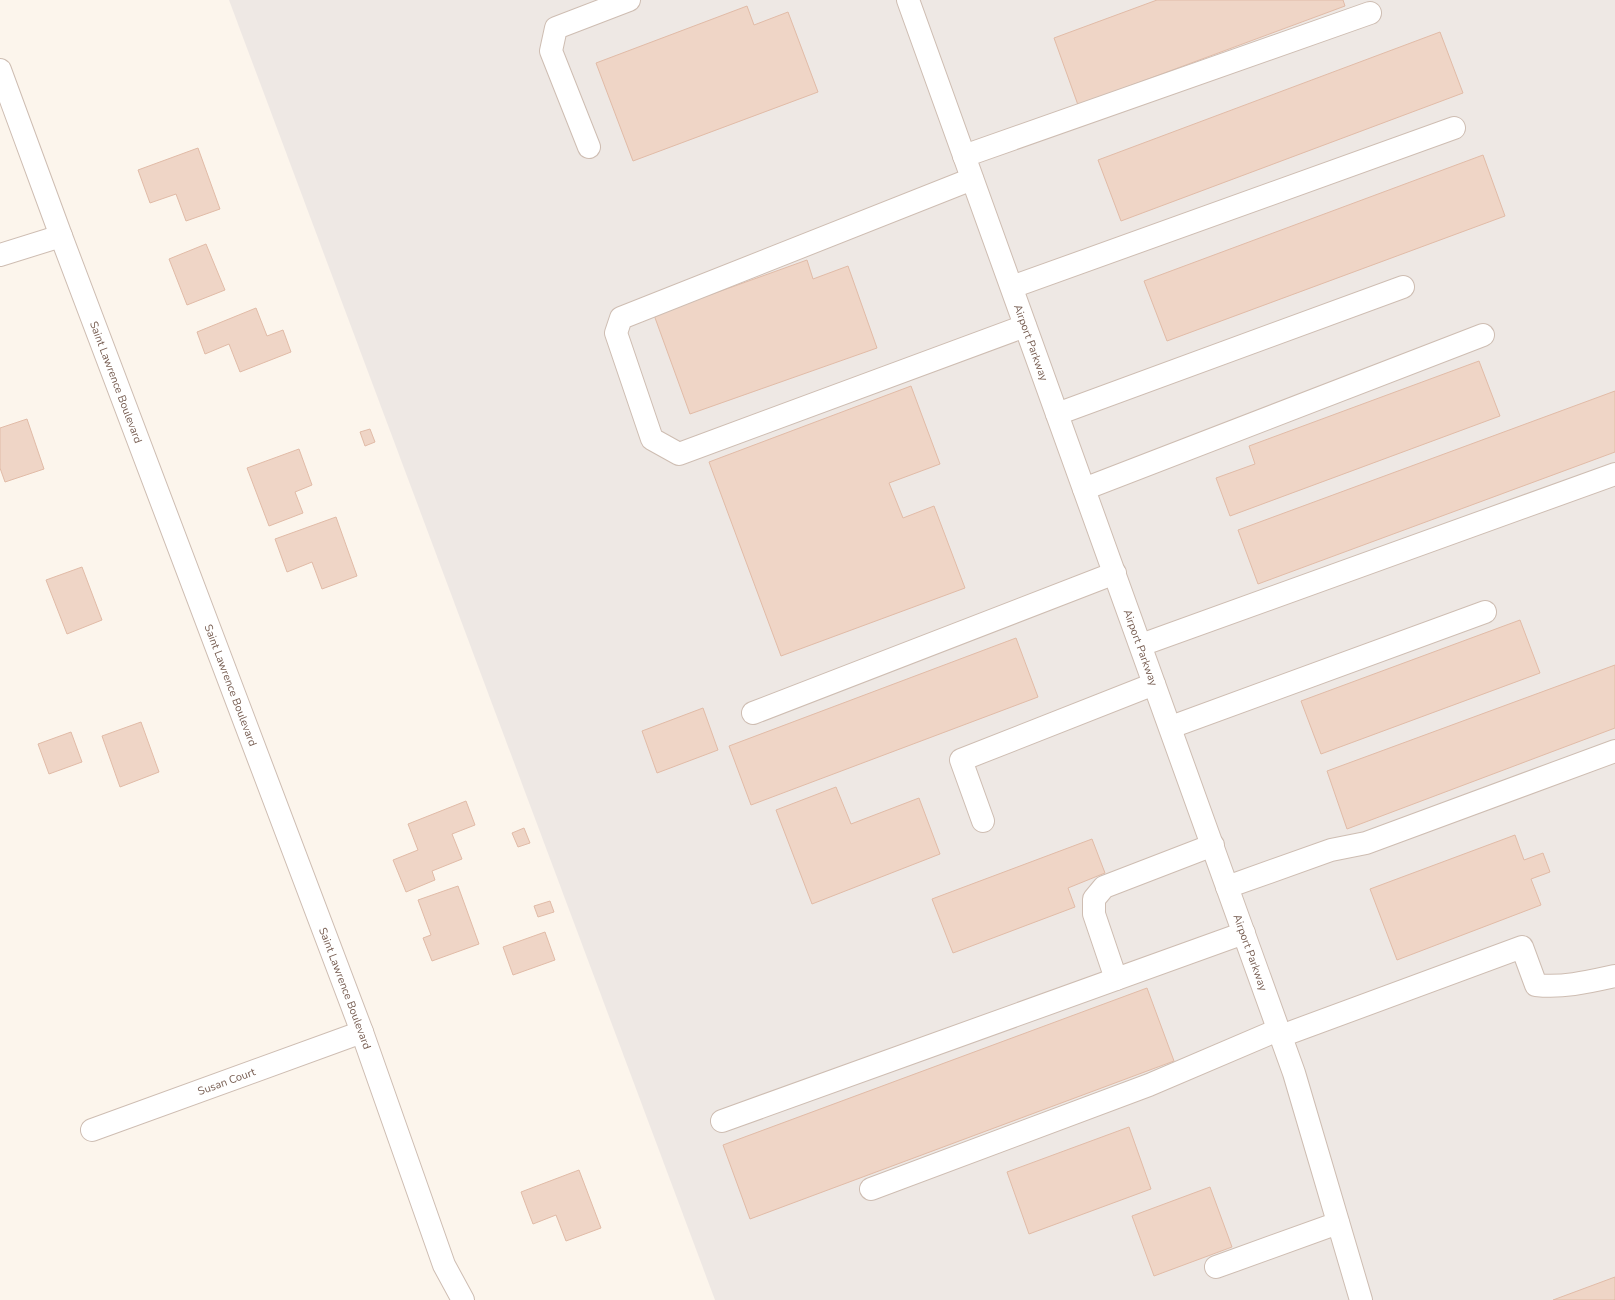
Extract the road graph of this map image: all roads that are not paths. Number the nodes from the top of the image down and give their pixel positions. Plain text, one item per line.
1 (629, 0) edge
2 (908, 0) edge
3 (1370, 13) dead end
4 (0, 70) edge
5 (1454, 128) dead end
6 (589, 147) dead end
7 (964, 156) junction
8 (972, 179) junction
9 (61, 236) junction
10 (0, 255) edge
11 (1012, 287) junction
12 (1403, 287) dead end
13 (1026, 326) junction
14 (1483, 335) dead end
15 (1057, 414) junction
16 (1615, 474) edge
17 (1084, 489) junction
18 (1114, 573) junction
19 (1485, 612) dead end
20 (1141, 645) junction
21 (1154, 684) junction
22 (753, 713) dead end
23 (1170, 727) junction
24 (1615, 751) edge
25 (983, 821) dead end
26 (1213, 846) junction
27 (1227, 887) junction
28 (1244, 933) junction
29 (1615, 976) edge
30 (1116, 979) junction
31 (362, 1032) junction
32 (1280, 1033) junction
33 (722, 1122) dead end
34 (92, 1130) dead end
35 (871, 1189) dead end
36 (1338, 1223) junction
37 (1216, 1267) dead end
38 (1358, 1299) edge
39 (463, 1300) edge

1 - 6 street
2 - 7 street, Airport Parkway
3 - 7 street
4 - 9 street, Saint Lawrence Boulevard
5 - 11 street
7 - 8 street, Airport Parkway
8 - 11 street, Airport Parkway
8 - 13 street
9 - 10 street
9 - 31 street, Saint Lawrence Boulevard
11 - 13 street, Airport Parkway
12 - 15 street
13 - 15 street, Airport Parkway
14 - 17 street
15 - 17 street, Airport Parkway
16 - 20 street
17 - 18 street, Airport Parkway
18 - 20 street, Airport Parkway
18 - 22 street
19 - 23 street
20 - 21 street, Airport Parkway
21 - 23 street, Airport Parkway
21 - 25 street
23 - 26 street, Airport Parkway
24 - 27 street
26 - 27 street, Airport Parkway
26 - 30 street
27 - 28 street, Airport Parkway
28 - 30 street
28 - 32 street, Airport Parkway
29 - 32 street
30 - 33 street
31 - 34 street, Susan Court
31 - 39 street, Saint Lawrence Boulevard
32 - 35 street
32 - 36 street, Airport Parkway
36 - 37 street
36 - 38 street, Airport Parkway

